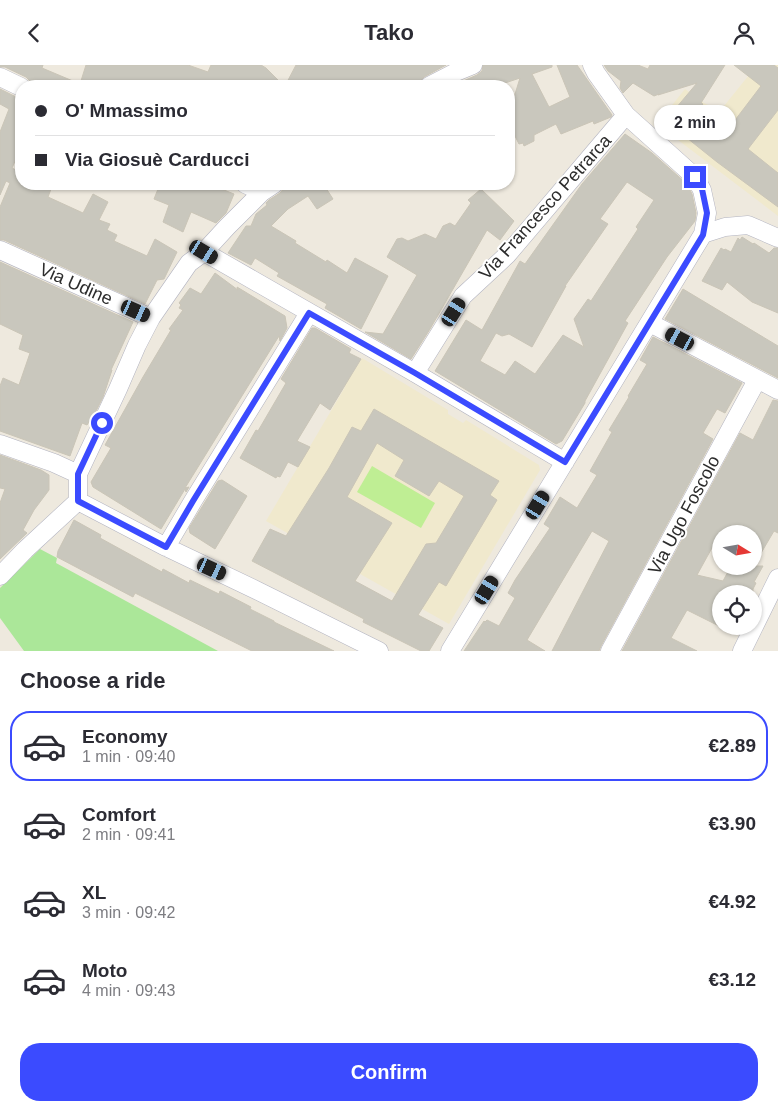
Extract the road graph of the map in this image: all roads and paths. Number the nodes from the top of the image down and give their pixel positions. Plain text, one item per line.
1 (473, 65) edge
2 (592, 65) edge
3 (0, 77) edge
4 (441, 80) edge
5 (15, 84) edge
6 (626, 115) junction
7 (266, 190) edge
8 (703, 235) junction
9 (778, 238) edge
10 (0, 251) edge
11 (204, 252) junction
12 (309, 313) junction
13 (151, 318) junction
14 (650, 323) junction
15 (415, 373) junction
16 (757, 380) junction
17 (778, 390) edge
18 (0, 443) edge
19 (565, 462) junction
20 (78, 474) junction
21 (78, 501) junction
22 (166, 547) junction
23 (0, 577) edge
24 (778, 578) edge
25 (379, 651) edge
26 (450, 651) edge
27 (610, 651) edge
28 (742, 651) edge

1 - 4 street
2 - 6 street
3 - 5 street
6 - 8 street
6 - 15 street, Via Francesco Petrarca
7 - 11 street
8 - 9 street
8 - 14 street
10 - 13 street, Via Udine
11 - 12 street
11 - 13 street
12 - 15 street
12 - 22 street
13 - 20 street
14 - 16 street
14 - 19 street
15 - 19 street
16 - 17 street
16 - 27 street, Via Ugo Foscolo
18 - 20 street
19 - 26 street
20 - 21 street
21 - 22 street
21 - 23 street
22 - 25 street
24 - 28 street

